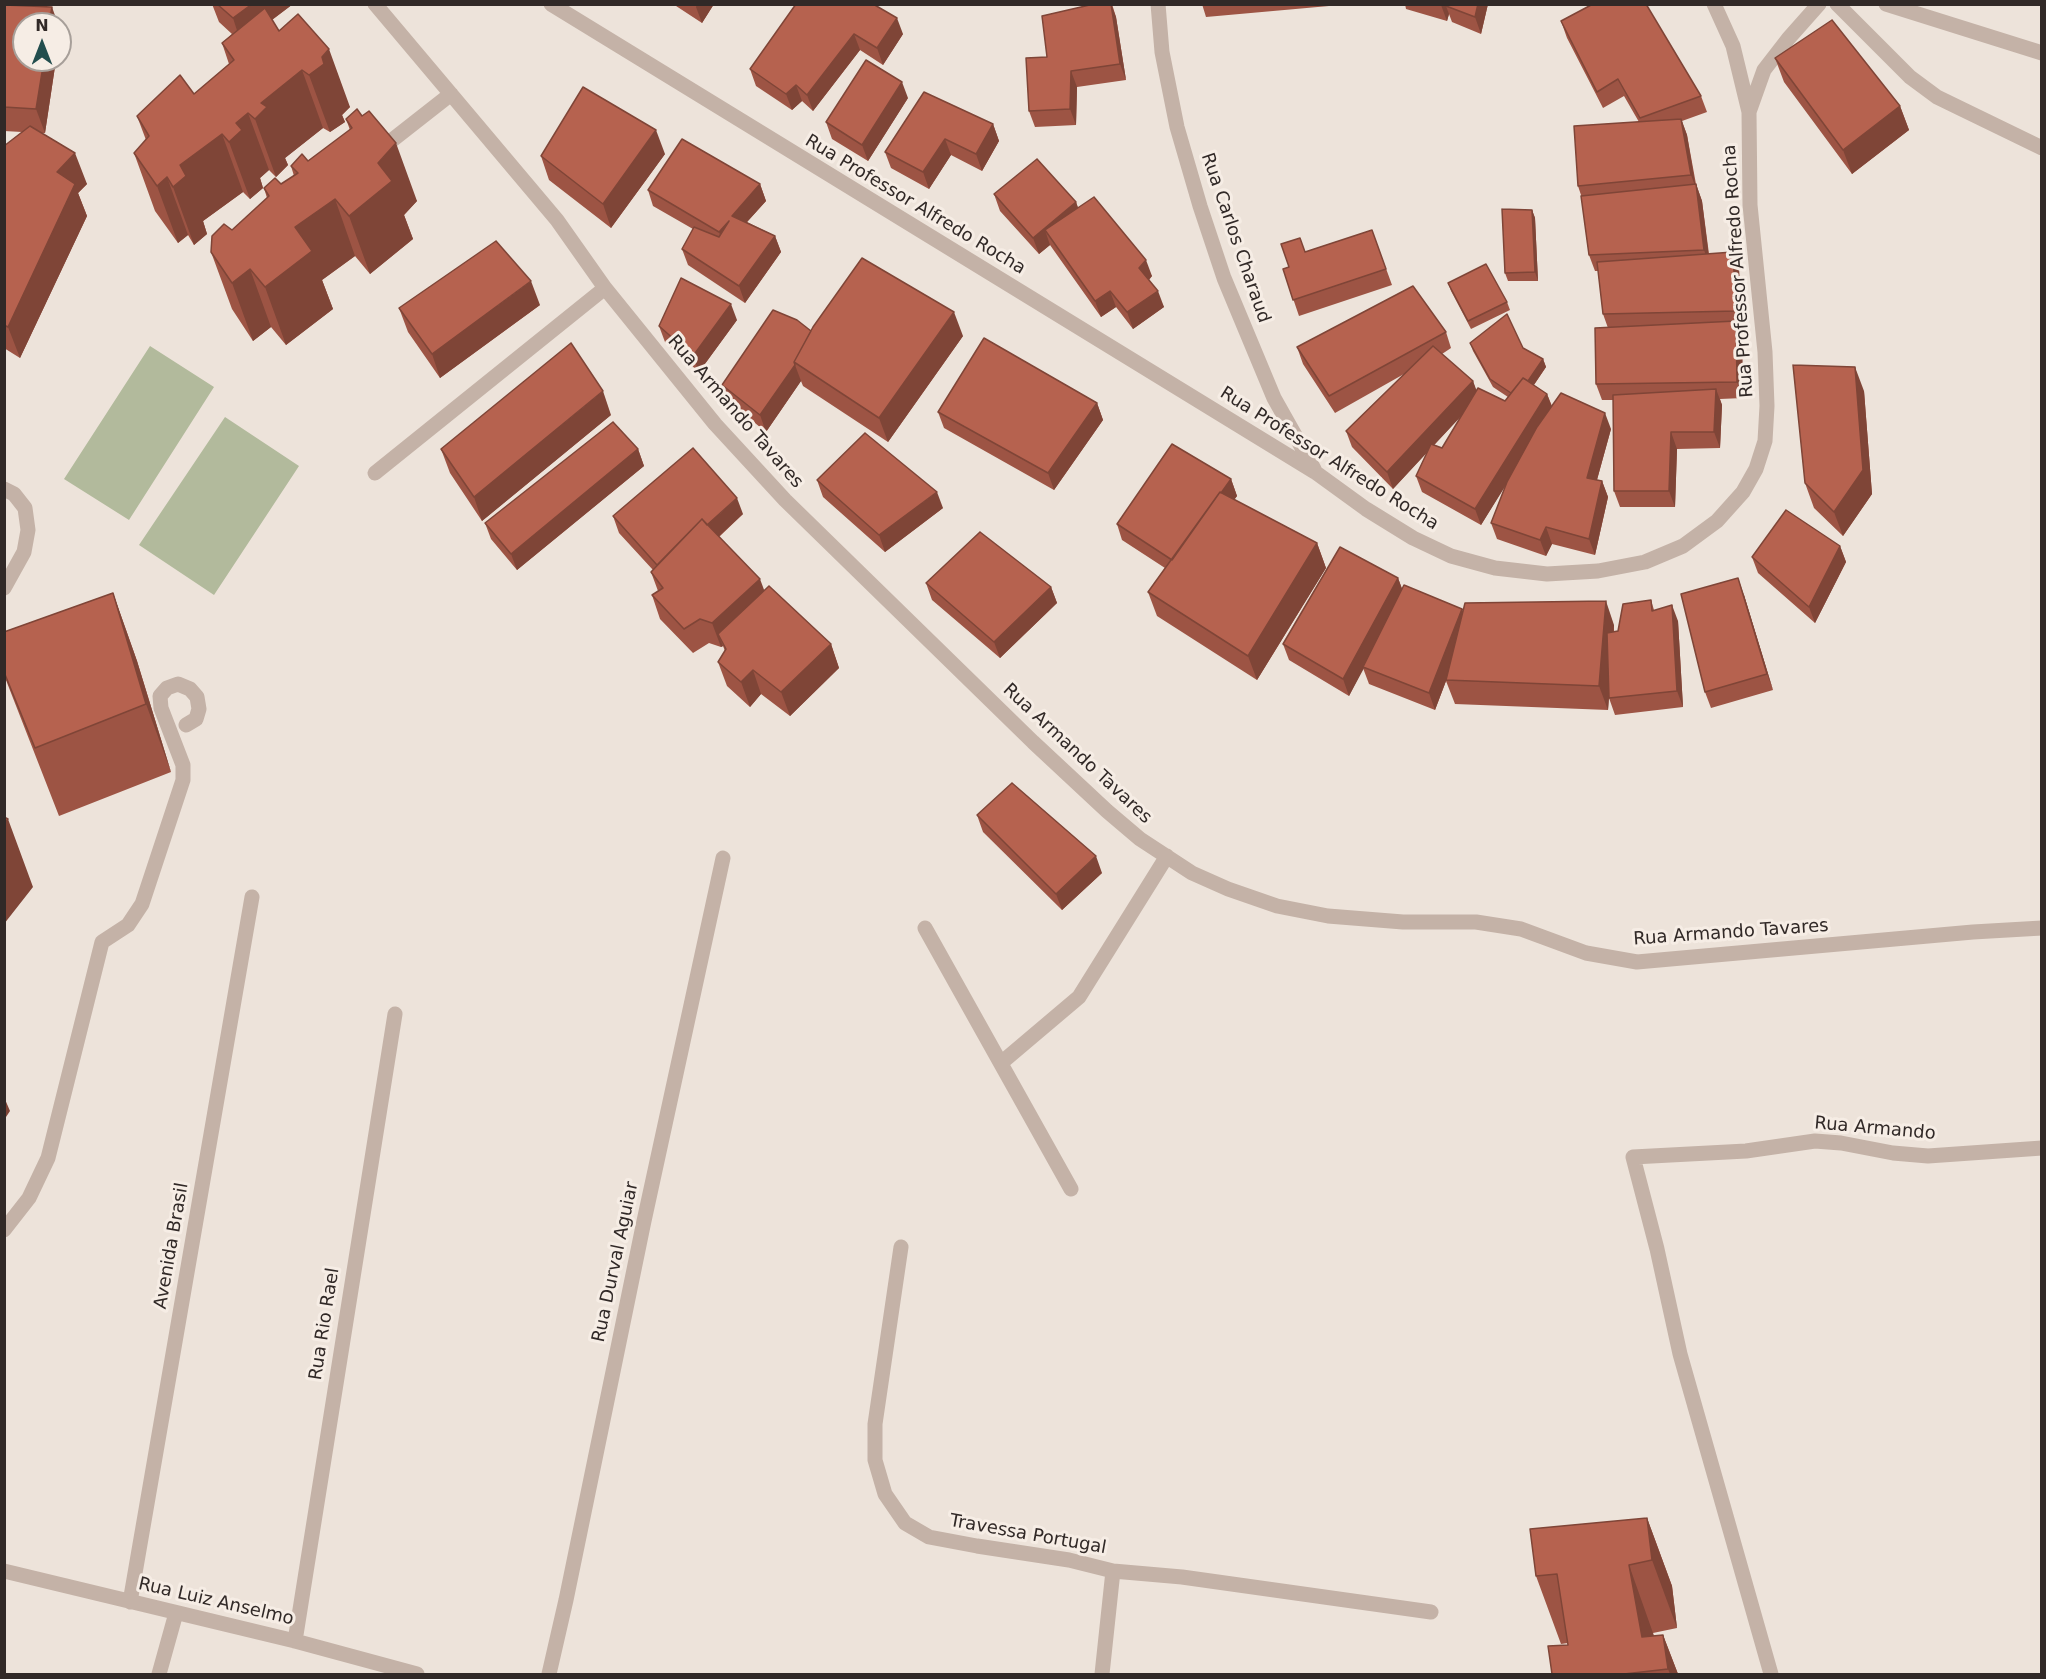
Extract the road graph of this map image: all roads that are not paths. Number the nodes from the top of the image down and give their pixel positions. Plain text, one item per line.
1 (375, 4) edge
2 (551, 4) edge
3 (1158, 4) edge
4 (1714, 4) edge
5 (1819, 4) edge
6 (1837, 4) edge
7 (1886, 4) edge
8 (2042, 53) edge
9 (451, 94) junction
10 (1749, 112) junction
11 (2042, 148) edge
12 (368, 159) edge
13 (605, 288) junction
14 (1315, 472) junction
15 (375, 473) dead end
16 (4, 489) edge
17 (4, 588) edge
18 (186, 725) dead end
19 (1167, 856) junction
20 (723, 858) dead end
21 (252, 897) dead end
22 (926, 928) dead end
23 (2042, 928) edge
24 (394, 1014) dead end
25 (1001, 1063) junction
26 (2042, 1148) edge
27 (1071, 1189) dead end
28 (4, 1230) edge
29 (901, 1247) dead end
30 (4, 1571) edge
31 (1113, 1571) junction
32 (130, 1602) junction
33 (1431, 1612) dead end
34 (176, 1613) junction
35 (295, 1641) junction
36 (159, 1674) edge
37 (417, 1674) edge
38 (549, 1674) edge
39 (1102, 1674) edge
40 (1771, 1674) edge

1 - 9 street, Rua Armando Tavares
2 - 14 street, Rua Professor Alfredo Rocha
3 - 14 street, Rua Carlos Charaud
4 - 10 street, Rua Professor Alfredo Rocha
5 - 10 street
6 - 11 street
7 - 8 street
9 - 12 street
9 - 13 street, Rua Armando Tavares
10 - 14 street, Rua Professor Alfredo Rocha
13 - 15 street
13 - 19 street, Rua Armando Tavares
16 - 17 street
18 - 28 street
19 - 23 street, Rua Armando Tavares
19 - 25 street
20 - 38 street, Rua Durval Aguiar
21 - 32 street, Avenida Brasil
22 - 25 street
24 - 35 street, Rua Rio Rael
25 - 27 street
26 - 40 street, Rua Armando
29 - 31 street, Travessa Portugal
30 - 32 street, Rua Luiz Anselmo
31 - 33 street, Travessa Portugal
31 - 39 street
32 - 34 street, Rua Luiz Anselmo
34 - 35 street, Rua Luiz Anselmo
34 - 36 street
35 - 37 street, Rua Luiz Anselmo

